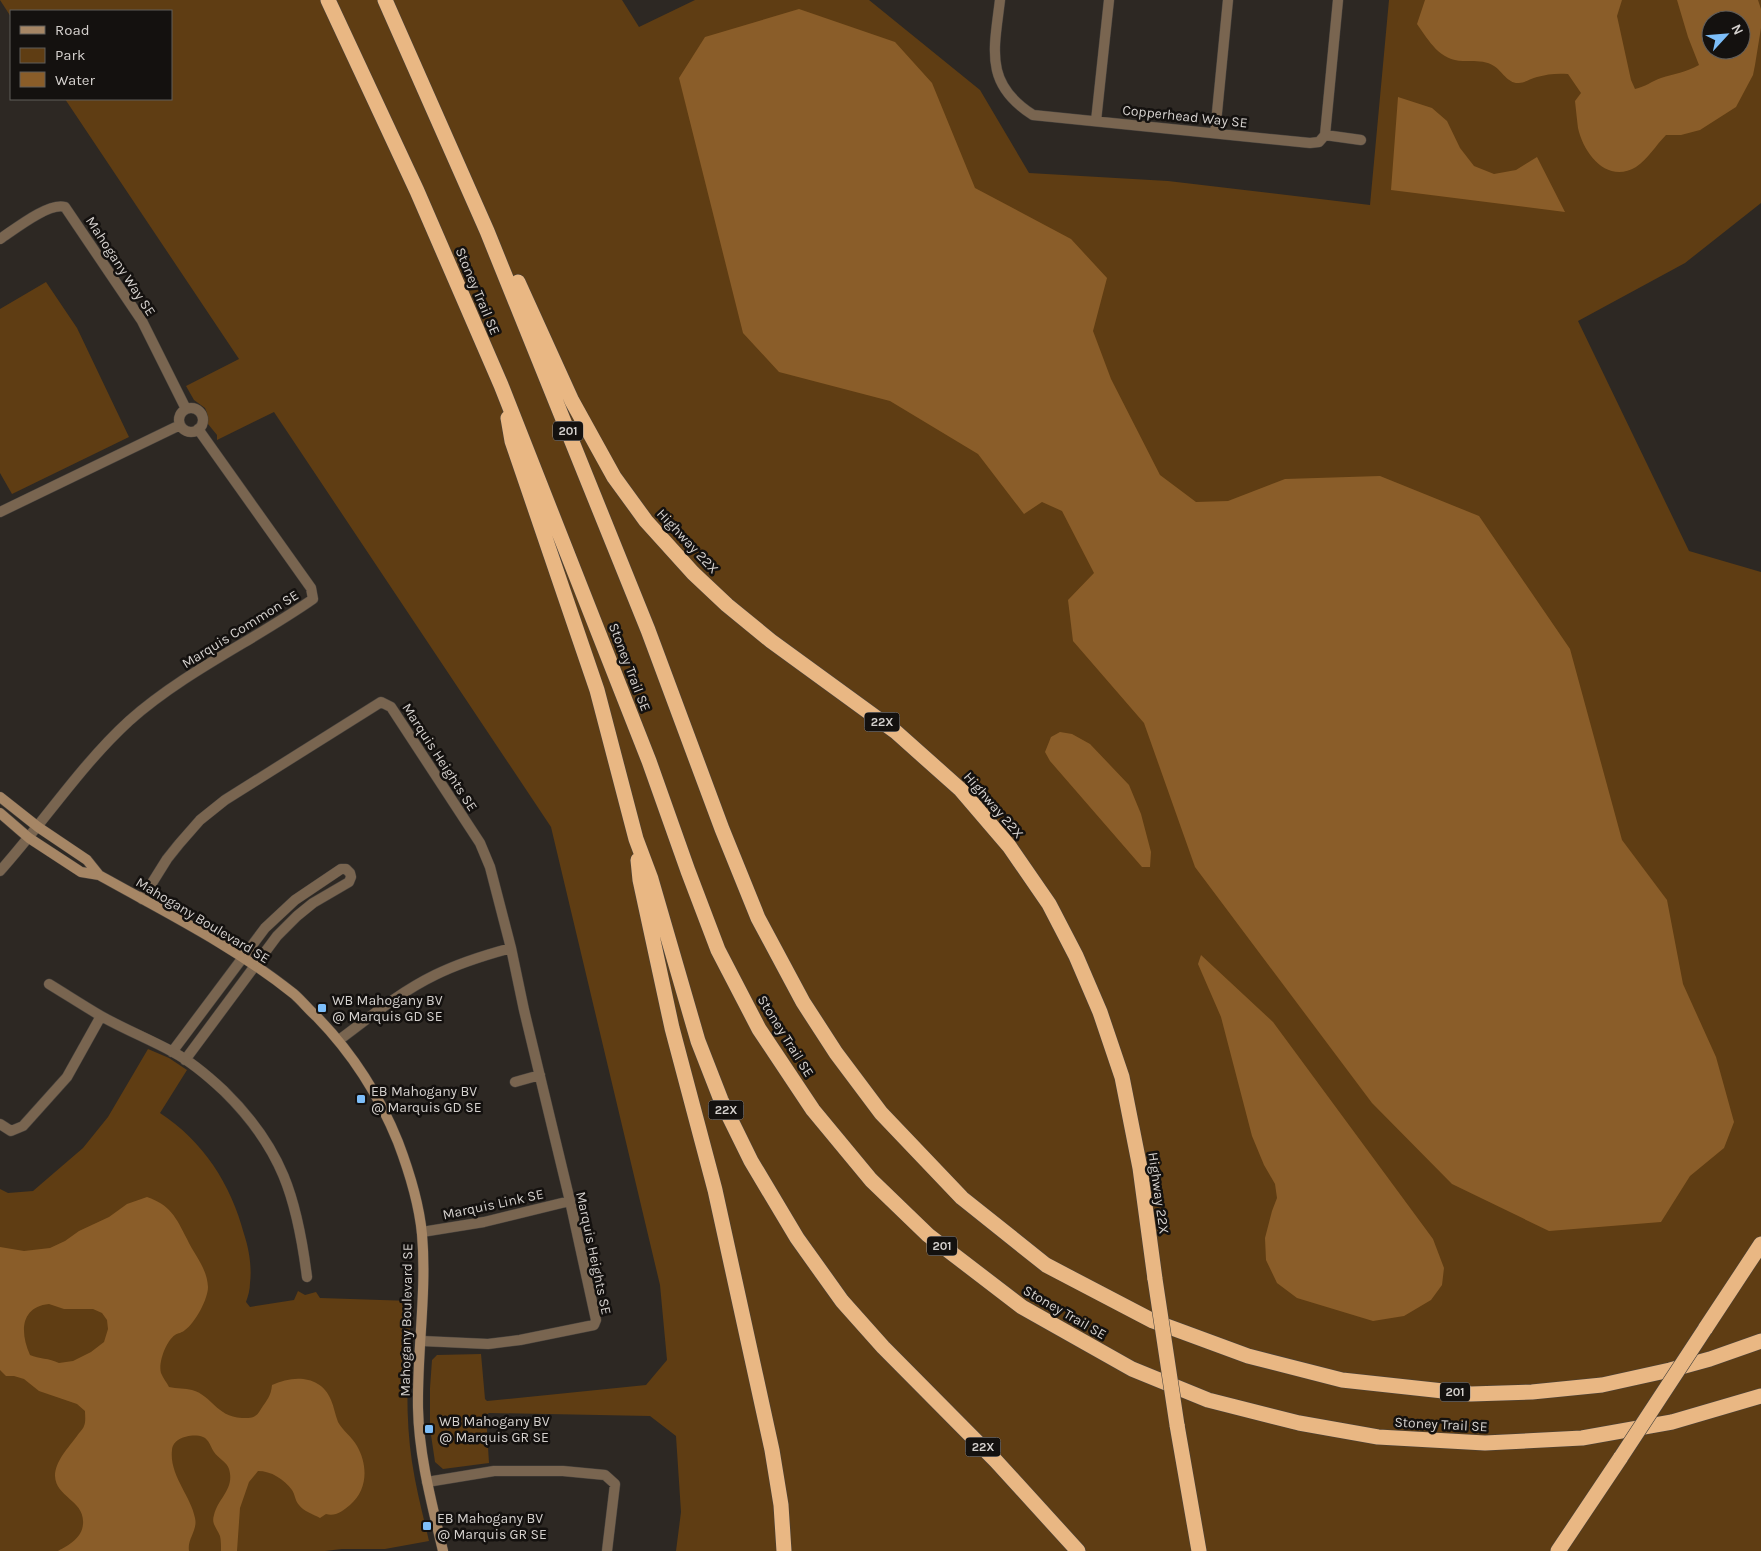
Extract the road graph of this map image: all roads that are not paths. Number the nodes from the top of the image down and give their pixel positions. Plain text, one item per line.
1 (328, 0) edge
2 (385, 0) edge
3 (1000, 0) edge
4 (1109, 0) edge
5 (1228, 0) edge
6 (1338, 0) edge
7 (1096, 121) junction
8 (1215, 133) junction
9 (1325, 136) junction
10 (1361, 140) dead end
11 (487, 232) junction
12 (0, 239) edge
13 (501, 385) junction
14 (186, 409) junction
15 (180, 425) junction
16 (198, 429) junction
17 (0, 512) edge
18 (0, 797) edge
19 (0, 813) edge
20 (38, 827) junction
21 (29, 838) junction
22 (636, 839) junction
23 (0, 871) edge
24 (99, 875) junction
25 (142, 899) junction
26 (511, 948) junction
27 (243, 958) junction
28 (255, 965) junction
29 (49, 984) dead end
30 (101, 1016) junction
31 (339, 1040) junction
32 (172, 1052) junction
33 (185, 1060) junction
34 (540, 1075) junction
35 (515, 1082) dead end
36 (0, 1124) edge
37 (570, 1201) junction
38 (422, 1232) junction
39 (1761, 1244) edge
40 (307, 1277) dead end
41 (422, 1341) junction
42 (1761, 1341) edge
43 (1761, 1396) edge
44 (427, 1482) junction
45 (443, 1551) edge
46 (607, 1551) edge
47 (784, 1551) edge
48 (1078, 1551) edge
49 (1199, 1551) edge
50 (1558, 1551) edge

1 - 13 highway, Stoney Trail SE / 201
2 - 11 highway, 201
3 - 7 street, Copperhead Way SE
4 - 7 street
5 - 8 street
6 - 9 street
7 - 8 street, Copperhead Way SE
8 - 9 street, Copperhead Way SE
9 - 10 street
11 - 42 highway, 201
11 - 49 highway, Highway 22X / 22X, bridge
12 - 14 street, Mahogany Way SE
13 - 22 highway, 22X
13 - 43 highway, Stoney Trail SE / 201
14 - 15 street
14 - 16 street
15 - 16 street
15 - 17 street
16 - 20 street, Marquis Common SE
18 - 20 street, Mahogany Boulevard SE
19 - 21 street, Mahogany Boulevard SE
20 - 21 street
20 - 24 street, Mahogany Boulevard SE
21 - 23 street
21 - 24 street, Mahogany Boulevard SE
22 - 47 highway
22 - 48 highway, 22X
24 - 25 street, Mahogany Boulevard SE
25 - 26 street, Marquis Heights SE
25 - 27 street, Mahogany Boulevard SE
26 - 31 street
26 - 34 street, Marquis Heights SE
27 - 28 street, Mahogany Boulevard SE
27 - 28 street
27 - 32 street
28 - 31 street, Mahogany Boulevard SE
28 - 33 street
29 - 30 street
30 - 32 street
30 - 36 street
31 - 38 street, Mahogany Boulevard SE
32 - 33 street
33 - 40 street
34 - 35 street
34 - 37 street, Marquis Heights SE
37 - 38 street, Marquis Link SE
37 - 41 street, Marquis Heights SE
38 - 41 street, Mahogany Boulevard SE
39 - 50 highway, bridge
41 - 44 street, Mahogany Boulevard SE
44 - 45 street, Mahogany Boulevard SE
44 - 46 street

